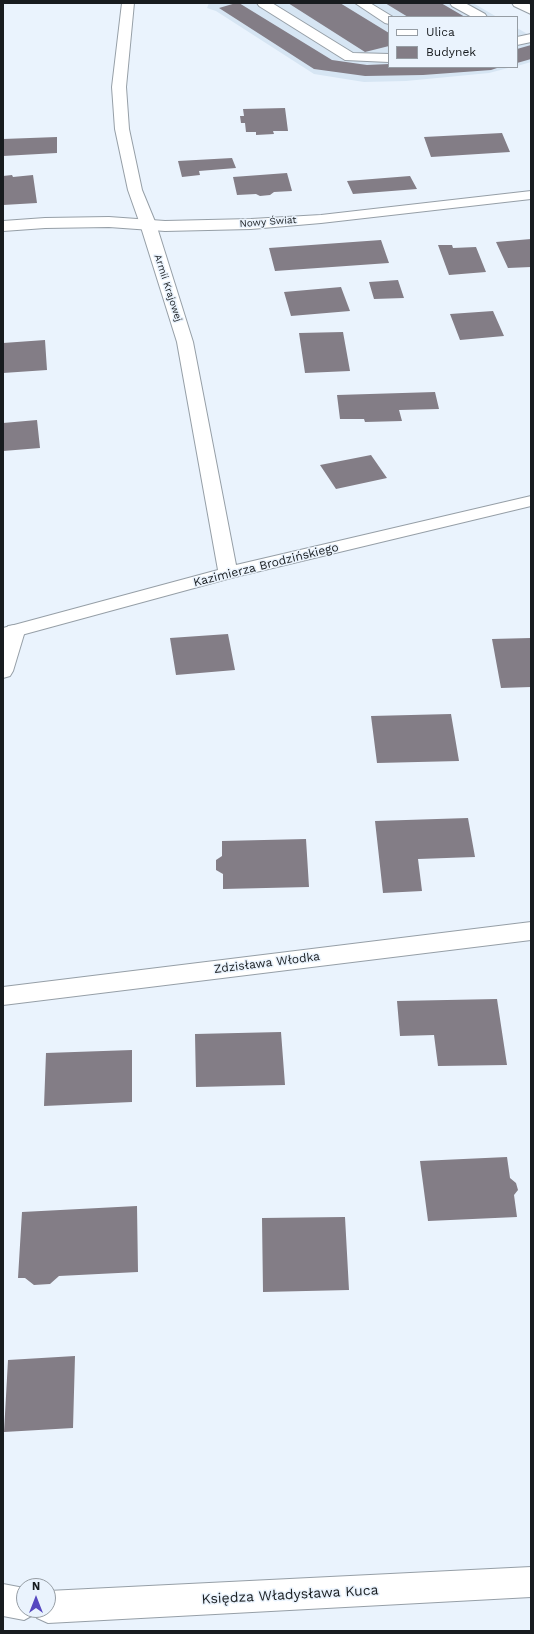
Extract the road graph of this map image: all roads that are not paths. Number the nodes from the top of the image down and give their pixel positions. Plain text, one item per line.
1 (128, 3) edge
2 (264, 3) edge
3 (361, 3) edge
4 (456, 3) edge
5 (518, 3) edge
6 (531, 10) edge
7 (479, 16) edge
8 (388, 19) edge
9 (388, 58) edge
10 (531, 195) edge
11 (148, 224) junction
12 (3, 226) edge
13 (531, 501) edge
14 (228, 573) junction
15 (9, 632) edge
16 (3, 671) edge
17 (531, 931) edge
18 (3, 996) edge
19 (531, 1582) edge
20 (3, 1600) edge
21 (16, 1602) edge
22 (56, 1607) edge

1 - 11 main road, Armii Krajowej
2 - 9 main road
3 - 8 main road
4 - 7 main road
5 - 6 main road
10 - 11 main road, Nowy Świat
11 - 12 main road, Nowy Świat
11 - 14 main road, Armii Krajowej
13 - 14 main road, Kazimierza Brodzińskiego
14 - 15 main road, Kazimierza Brodzińskiego
15 - 16 main road
17 - 18 main road, Zdzisława Włodka
19 - 22 main road, Księdza Władysława Kuca
20 - 21 main road

